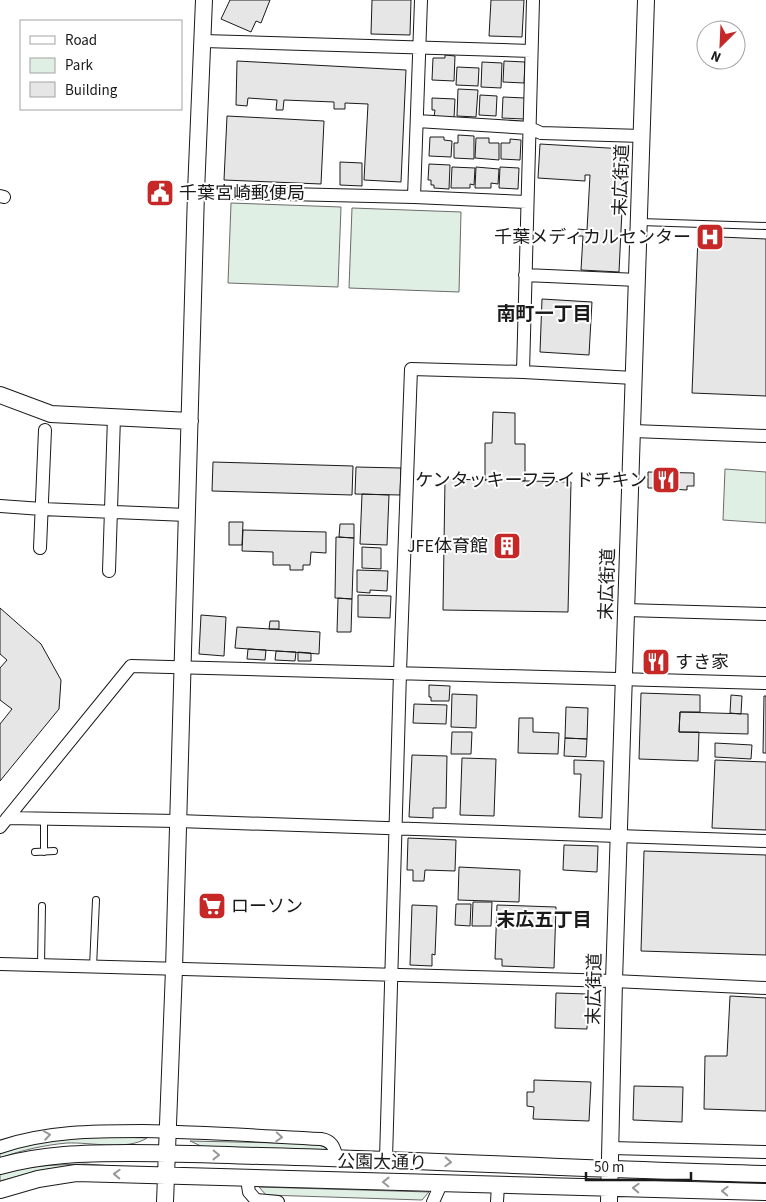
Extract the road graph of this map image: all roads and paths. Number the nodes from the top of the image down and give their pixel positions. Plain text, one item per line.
1 (204, 0) edge
2 (421, 0) edge
3 (533, 0) edge
4 (646, 0) edge
5 (203, 41) junction
6 (419, 48) junction
7 (531, 52) junction
8 (417, 122) junction
9 (530, 128) junction
10 (642, 136) junction
11 (196, 192) junction
12 (414, 197) junction
13 (527, 202) junction
14 (640, 222) junction
15 (766, 226) edge
16 (525, 275) junction
17 (638, 280) junction
18 (523, 372) junction
19 (634, 378) junction
20 (0, 395) edge
21 (114, 417) junction
22 (190, 421) junction
23 (45, 430) dead end
24 (633, 431) junction
25 (766, 436) edge
26 (0, 506) edge
27 (42, 510) junction
28 (112, 511) junction
29 (187, 515) junction
30 (40, 548) dead end
31 (109, 571) dead end
32 (626, 610) junction
33 (766, 614) edge
34 (183, 667) junction
35 (400, 672) junction
36 (624, 681) junction
37 (766, 683) edge
38 (44, 819) junction
39 (178, 821) junction
40 (3, 823) edge
41 (397, 829) junction
42 (619, 835) junction
43 (766, 841) edge
44 (54, 851) dead end
45 (35, 852) dead end
46 (44, 852) junction
47 (96, 900) dead end
48 (42, 906) dead end
49 (0, 964) edge
50 (41, 965) junction
51 (94, 967) junction
52 (174, 969) junction
53 (392, 975) junction
54 (614, 982) junction
55 (766, 988) edge
56 (168, 1132) junction
57 (0, 1146) edge
58 (611, 1148) junction
59 (766, 1152) edge
60 (167, 1154) junction
61 (337, 1158) junction
62 (386, 1159) junction
63 (0, 1166) edge
64 (610, 1170) junction
65 (766, 1174) edge
66 (166, 1176) junction
67 (247, 1179) junction
68 (441, 1184) junction
69 (498, 1185) junction
70 (0, 1190) edge
71 (766, 1192) edge
72 (609, 1195) edge
73 (166, 1202) edge
74 (278, 1202) edge
75 (434, 1202) edge
76 (497, 1202) edge

1 - 5 street
2 - 6 street
3 - 7 street
4 - 10 street, 末広街道
5 - 6 street
5 - 11 street
6 - 7 street
6 - 8 street
7 - 9 street
8 - 9 street
8 - 12 street
9 - 10 street
9 - 13 street
10 - 14 street, 末広街道
11 - 12 street
11 - 22 street
12 - 13 street
13 - 16 street
14 - 15 lane
14 - 17 street, 末広街道
16 - 17 street
16 - 18 street
17 - 19 street, 末広街道
18 - 19 street
18 - 35 street
19 - 24 street, 末広街道
20 - 21 street
21 - 22 street
21 - 28 street
22 - 29 street
23 - 27 street
24 - 25 street
24 - 32 street, 末広街道
26 - 27 street
27 - 28 street
27 - 30 street
28 - 29 street
28 - 31 street
29 - 34 street
32 - 33 street
32 - 36 street, 末広街道
34 - 35 street
34 - 39 street
34 - 40 street
35 - 36 street
35 - 41 street
36 - 37 street
36 - 42 street, 末広街道
38 - 39 street
38 - 40 street
38 - 46 lane
39 - 41 street
39 - 52 street
41 - 42 street
41 - 53 street
42 - 43 street
42 - 54 street, 末広街道
44 - 46 lane
45 - 46 lane
47 - 51 lane
48 - 50 lane
49 - 50 street
50 - 51 street
51 - 52 street
52 - 53 street
52 - 56 street
53 - 54 street
53 - 62 street
54 - 55 street
54 - 58 street, 末広街道
57 -> 56 street
56 - 60 street
56 -> 61 street
58 - 59 street
58 - 64 street, 末広街道
60 -> 61 street, 公園大通り
60 - 63 street, 公園大通り
60 - 66 street
61 - 62 street, 公園大通り
62 -> 64 street, 公園大通り
64 - 65 street, 公園大通り
64 - 72 street, 末広街道
66 - 67 street, 公園大通り
66 -> 70 street, 公園大通り
66 - 73 street
68 -> 67 street, 公園大通り
67 - 74 street
68 - 69 street, 公園大通り
68 - 75 street
69 - 72 street, 公園大通り
69 - 76 street
71 -> 72 street, 公園大通り

